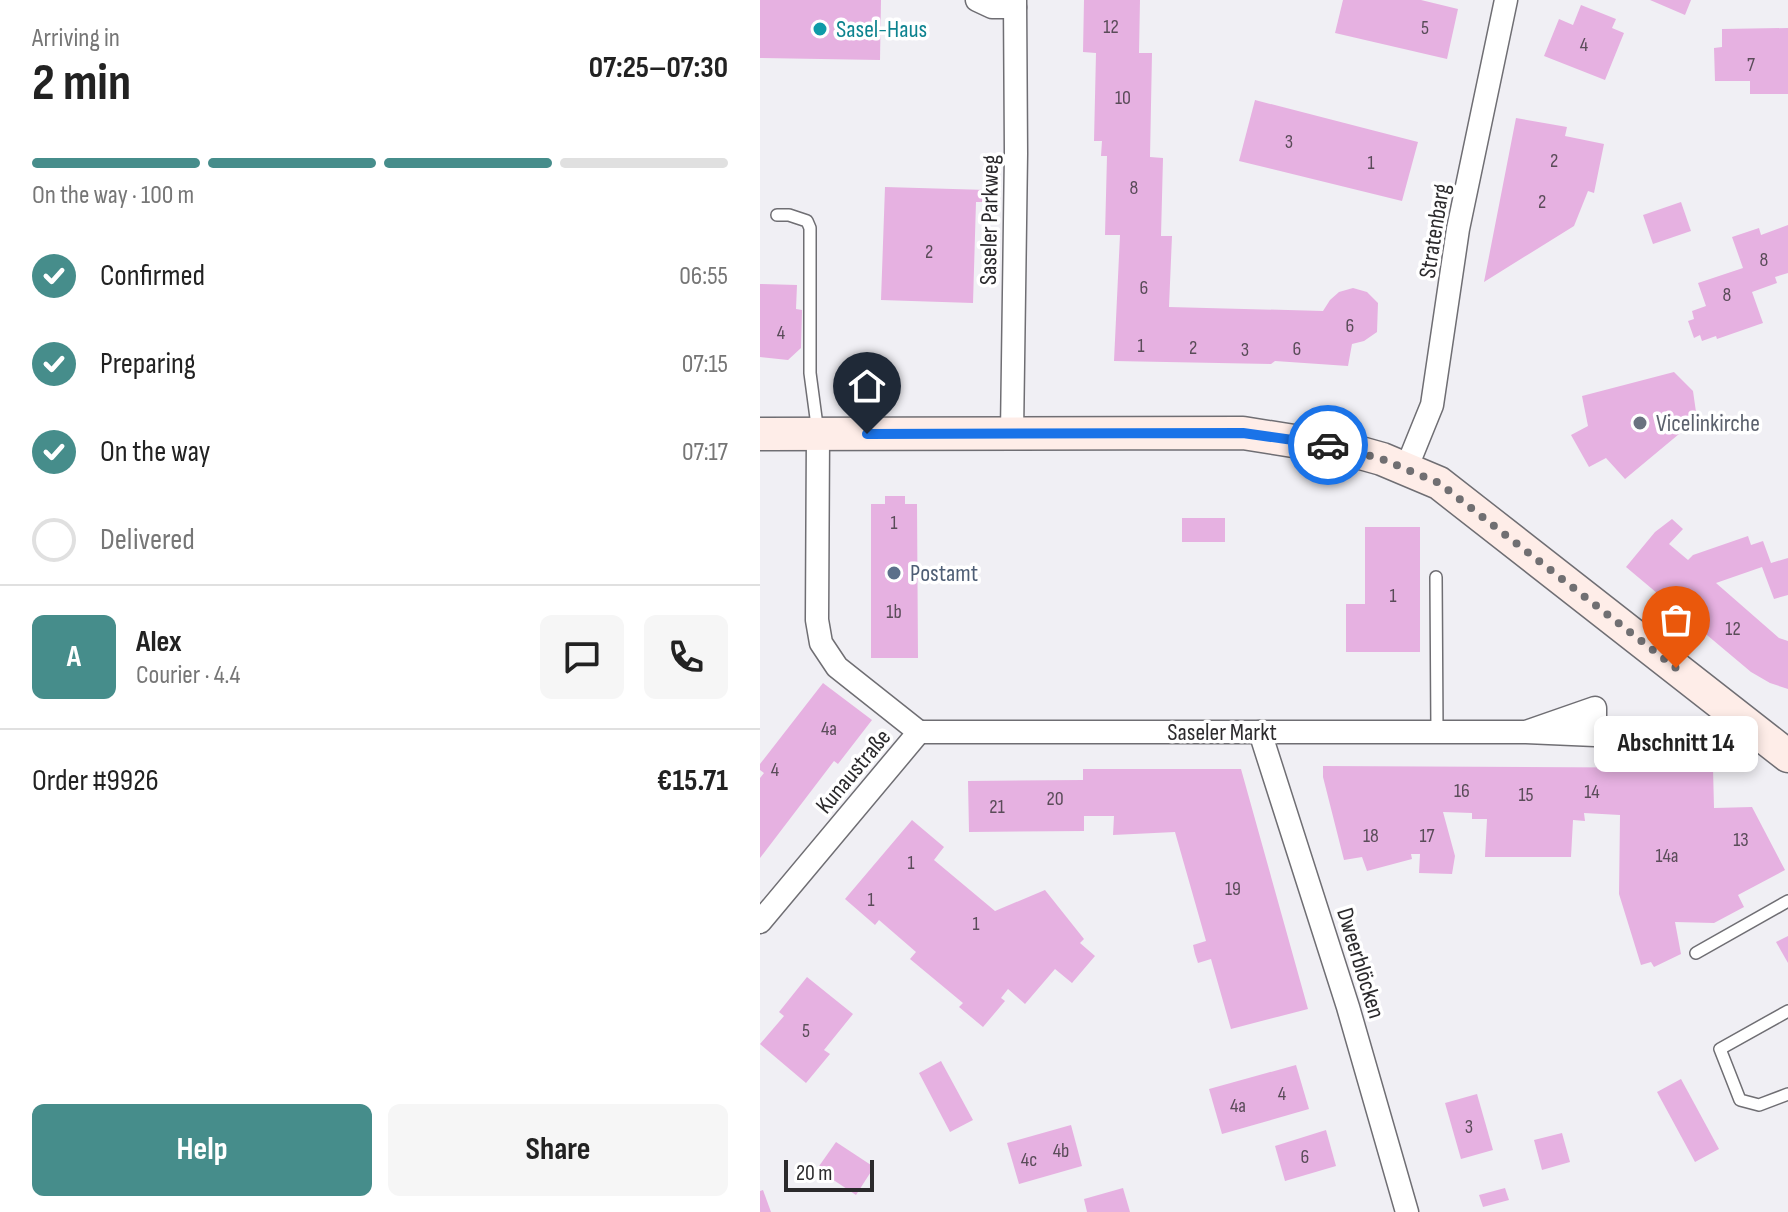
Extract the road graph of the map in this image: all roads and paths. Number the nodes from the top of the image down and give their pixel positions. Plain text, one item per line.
1 (977, 0) edge
2 (1506, 0) edge
3 (1015, 4) edge
4 (777, 215) dead end
5 (1012, 433) junction
6 (760, 434) edge
7 (818, 434) junction
8 (1406, 469) junction
9 (1436, 577) dead end
10 (919, 732) junction
11 (1260, 732) junction
12 (1437, 732) junction
13 (1526, 732) dead end
14 (1787, 757) edge
15 (1788, 901) edge
16 (760, 922) edge
17 (1696, 953) dead end
18 (1788, 1011) edge
19 (1788, 1094) edge
20 (1407, 1212) edge

1 - 3 street, Saseler Parkweg
2 - 8 street, Stratenbarg
3 - 5 street, Saseler Parkweg
4 - 7 lane
5 - 7 main road
5 - 8 main road
6 - 7 main road
7 - 10 street, Kunaustraße
8 - 14 main road
9 - 12 lane
10 - 11 street, Saseler Markt
10 - 16 street, Kunaustraße
11 - 12 street, Saseler Markt
11 - 20 street, Dweerblöcken
12 - 13 street, Saseler Markt
15 - 17 lane
18 - 19 lane

